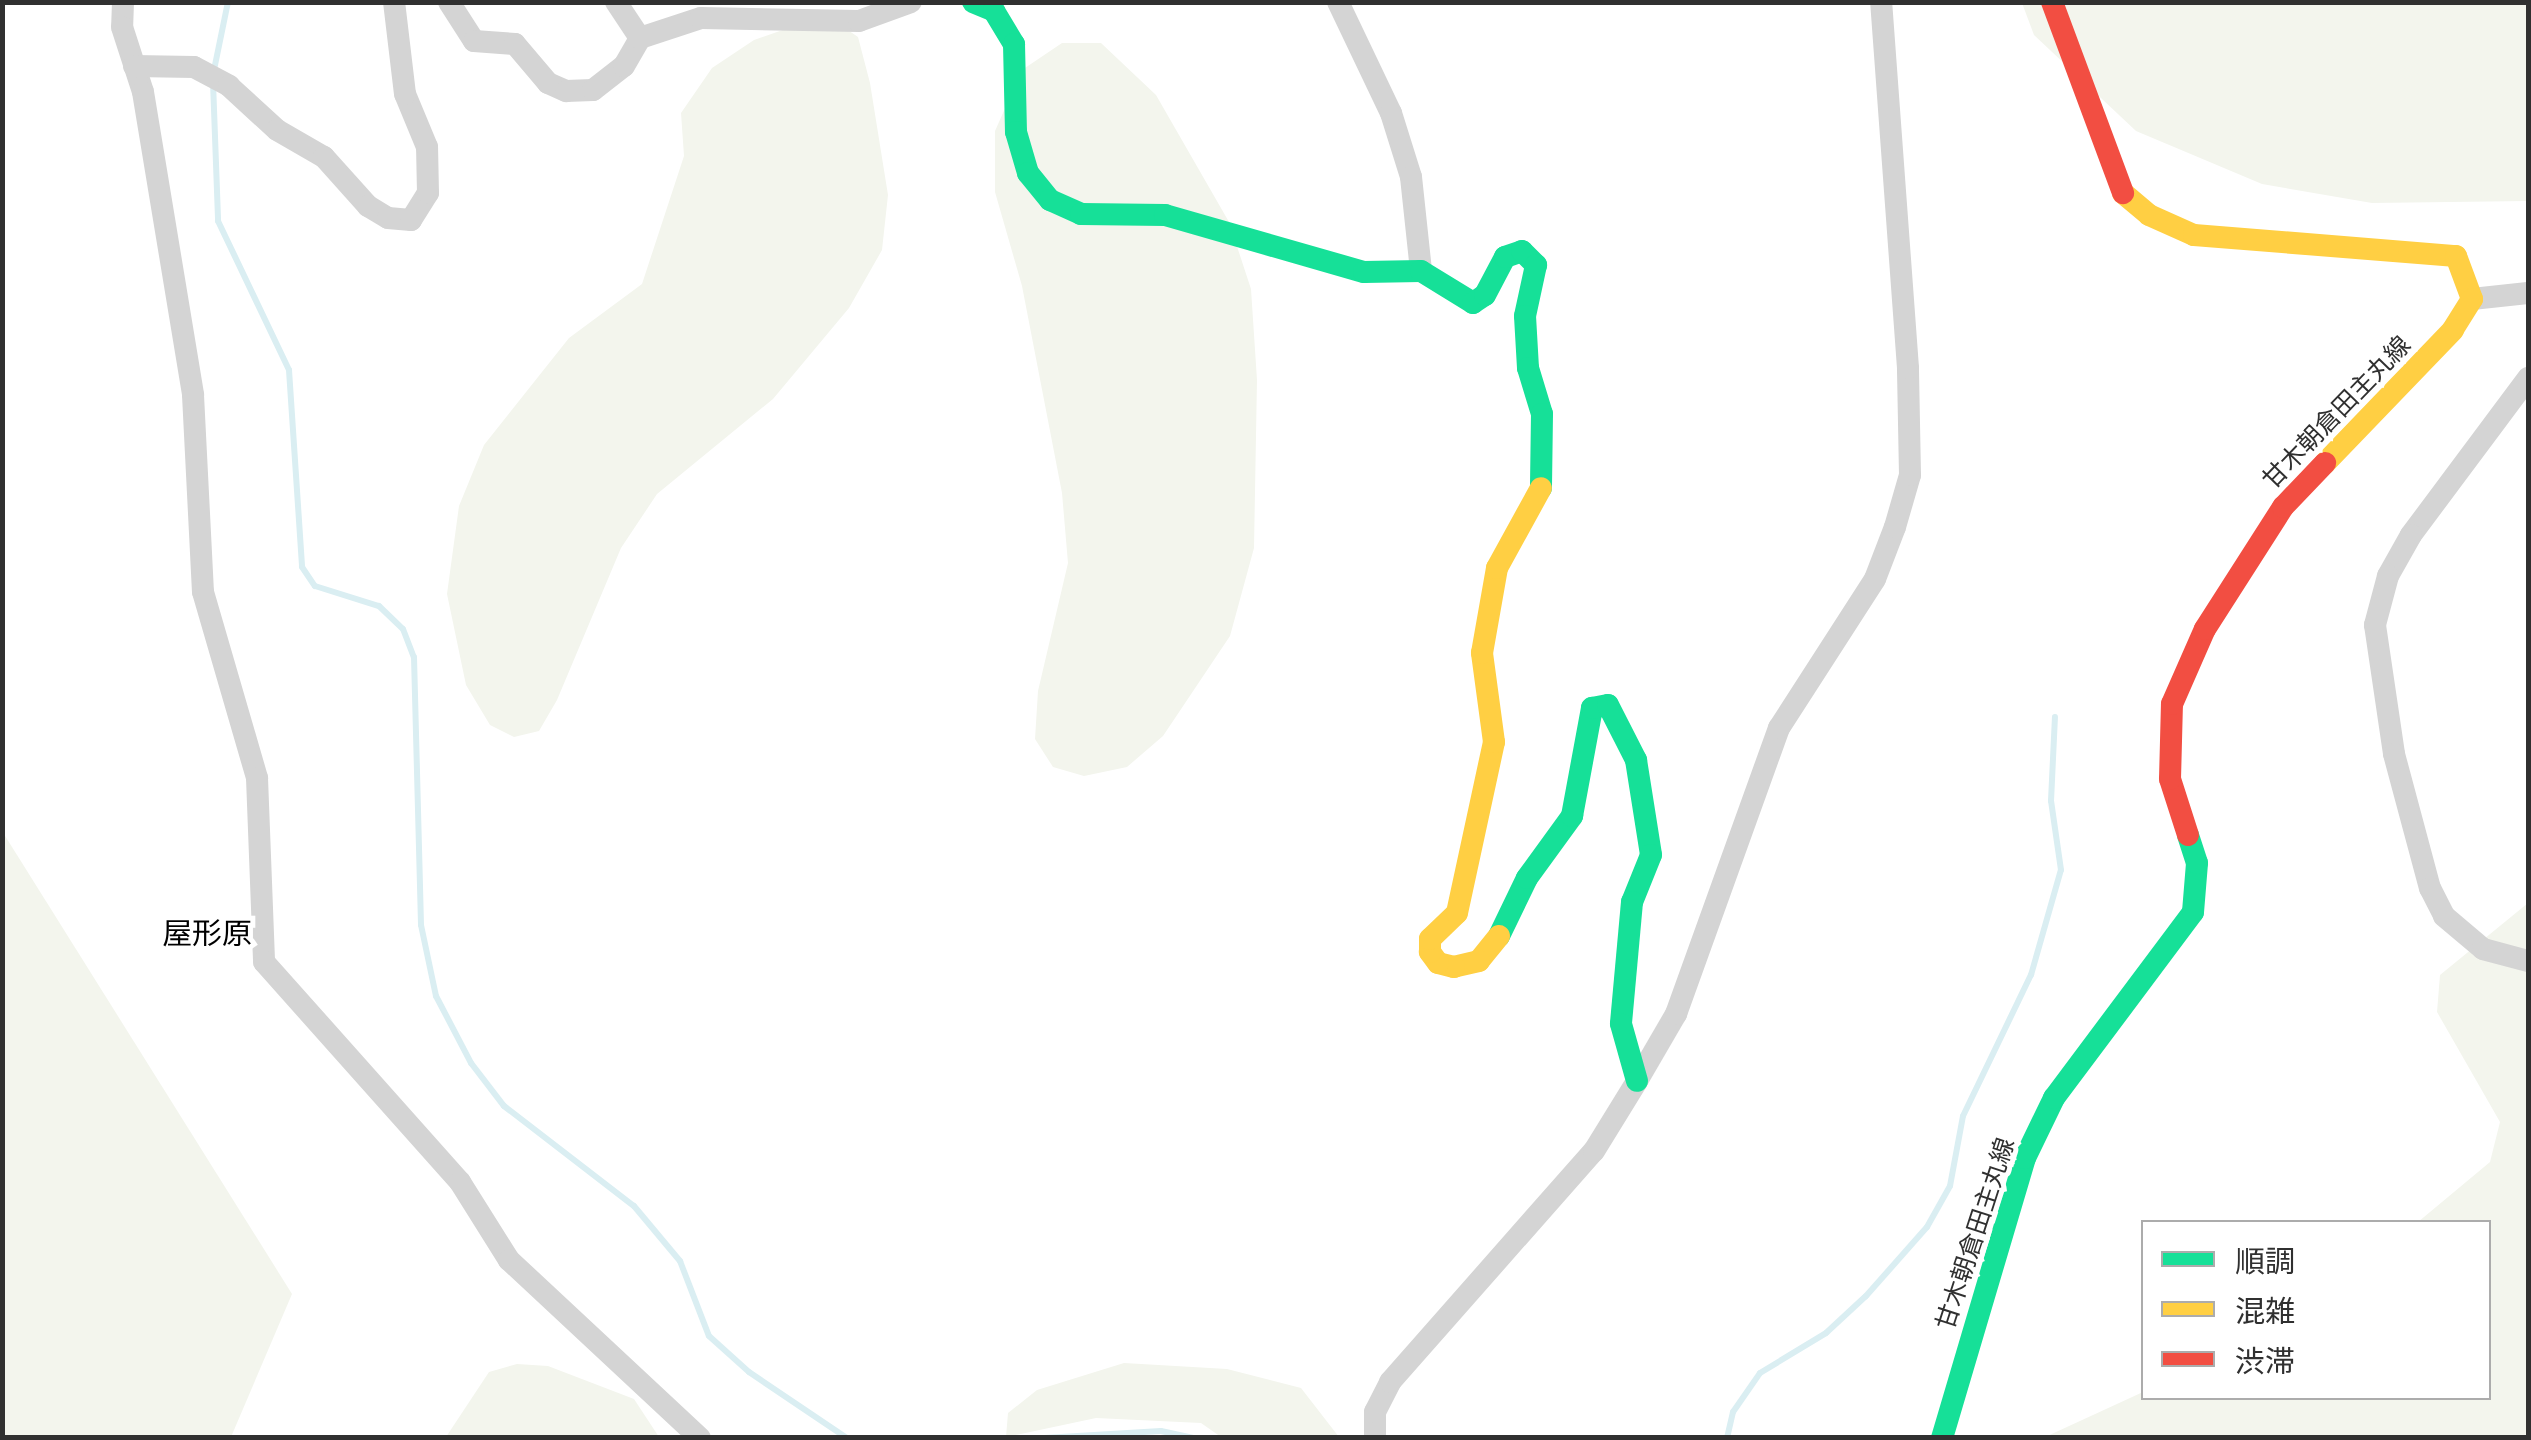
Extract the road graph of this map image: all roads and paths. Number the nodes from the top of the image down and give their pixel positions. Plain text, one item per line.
1 (124, 2) edge
2 (394, 2) edge
3 (449, 2) edge
4 (616, 2) edge
5 (912, 2) edge
6 (973, 2) edge
7 (1338, 2) edge
8 (1880, 2) edge
9 (2052, 2) edge
10 (640, 38) junction
11 (134, 66) junction
12 (1422, 271) junction
13 (2528, 293) edge
14 (2472, 298) junction
15 (2528, 378) edge
16 (2528, 961) edge
17 (1637, 1082) junction
18 (700, 1438) edge
19 (1375, 1438) edge
20 (1942, 1438) edge

1 - 11 street
2 - 11 street
3 - 10 street
4 - 10 street
5 - 10 street
6 - 12 street
7 - 12 street
8 - 17 street
9 - 14 street
11 - 18 street
12 - 17 street
13 - 14 street
14 - 20 street, 甘木朝倉田主丸線
15 - 16 street
17 - 19 street

